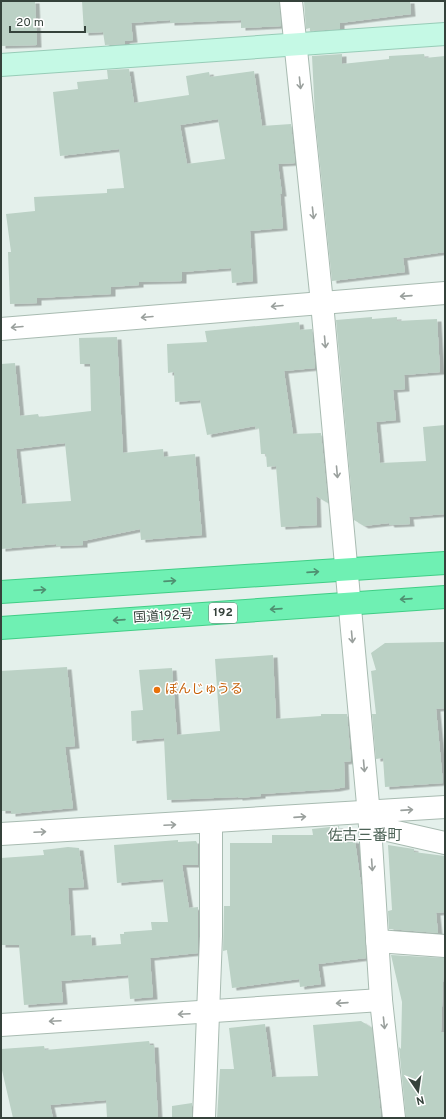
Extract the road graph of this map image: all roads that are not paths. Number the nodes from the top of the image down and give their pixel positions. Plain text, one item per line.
1 (291, 1) edge
2 (445, 34) edge
3 (296, 44) junction
4 (1, 65) edge
5 (445, 293) edge
6 (322, 303) junction
7 (1, 329) edge
8 (445, 563) edge
9 (345, 570) junction
10 (1, 592) edge
11 (445, 596) edge
12 (348, 604) junction
13 (1, 628) edge
14 (445, 807) edge
15 (369, 820) junction
16 (211, 822) junction
17 (1, 834) edge
18 (445, 843) edge
19 (377, 941) junction
20 (445, 946) edge
21 (381, 1000) junction
22 (208, 1012) junction
23 (1, 1025) edge
24 (204, 1118) edge
25 (394, 1118) edge

1 - 3 street
2 - 3 street
3 - 4 street
3 -> 6 street
5 -> 6 street
6 -> 7 street
6 -> 9 street
8 - 9 highway
10 -> 9 highway
9 - 12 street
11 -> 12 highway, 国道192号 / 192
12 -> 13 highway, 国道192号 / 192
12 -> 15 street
15 -> 14 street
16 -> 15 street
15 - 18 street
15 -> 19 street
17 -> 16 street
16 - 22 street
19 - 20 street
19 - 21 street
21 -> 22 street
21 -> 25 street
22 -> 23 street
22 - 24 street

